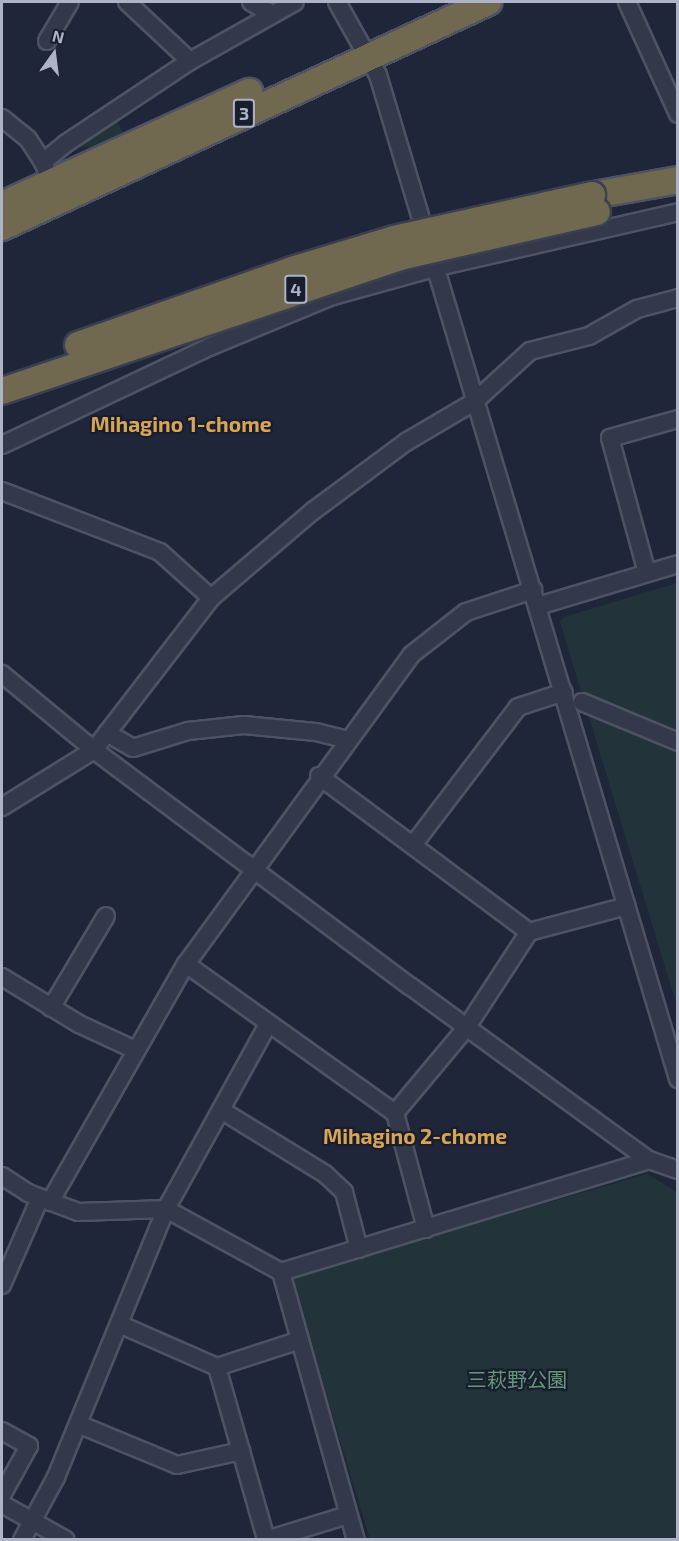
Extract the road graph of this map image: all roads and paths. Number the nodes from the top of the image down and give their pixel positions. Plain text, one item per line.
1 (69, 2) edge
2 (127, 2) edge
3 (251, 2) edge
4 (295, 2) edge
5 (337, 2) edge
6 (445, 2) edge
7 (627, 2) edge
8 (478, 3) edge
9 (272, 14) junction
10 (48, 41) dead end
11 (364, 48) junction
12 (190, 61) junction
13 (678, 114) edge
14 (2, 118) edge
15 (47, 172) junction
16 (678, 180) edge
17 (678, 198) edge
18 (2, 205) edge
19 (678, 212) edge
20 (2, 227) edge
21 (434, 268) junction
22 (678, 298) edge
23 (2, 373) edge
24 (2, 391) edge
25 (474, 402) junction
26 (678, 419) edge
27 (2, 445) edge
28 (2, 491) edge
29 (678, 564) edge
30 (647, 573) junction
31 (211, 598) junction
32 (536, 598) junction
33 (2, 674) edge
34 (564, 692) junction
35 (582, 702) dead end
36 (108, 733) junction
37 (347, 740) junction
38 (678, 742) edge
39 (94, 750) junction
40 (320, 776) junction
41 (2, 807) edge
42 (412, 845) junction
43 (255, 870) junction
44 (627, 906) junction
45 (106, 916) dead end
46 (529, 932) junction
47 (186, 964) junction
48 (2, 977) edge
49 (51, 1008) junction
50 (268, 1024) junction
51 (467, 1027) junction
52 (135, 1050) junction
53 (678, 1079) edge
54 (220, 1110) junction
55 (395, 1113) junction
56 (649, 1161) junction
57 (678, 1170) edge
58 (2, 1176) edge
59 (45, 1200) junction
60 (166, 1209) junction
61 (426, 1229) junction
62 (359, 1249) junction
63 (281, 1272) junction
64 (2, 1285) edge
65 (119, 1324) junction
66 (300, 1340) junction
67 (217, 1367) junction
68 (78, 1424) junction
69 (2, 1431) edge
70 (241, 1451) junction
71 (2, 1495) edge
72 (2, 1504) edge
73 (348, 1515) junction
74 (33, 1522) junction
75 (22, 1539) edge
76 (66, 1539) edge
77 (266, 1539) edge
78 (356, 1539) edge

1 - 10 street
2 - 12 street
3 - 9 street
4 - 9 street
5 - 11 street
6 - 11 highway, 3
7 - 13 street
8 - 11 highway, 3
9 - 12 street
11 - 15 highway, 3
11 - 20 highway, 3
11 - 21 street
12 - 15 street
14 - 15 street
15 - 18 highway, 3
16 - 23 highway, 4, bridge
17 - 24 highway, 4, bridge
19 - 21 street
21 - 25 street
21 - 27 street
22 - 25 street
25 - 31 street
25 - 32 street
26 - 30 street
28 - 31 street
29 - 30 street
30 - 32 street
31 - 36 street
32 - 34 street
32 - 37 street
33 - 39 street
34 - 42 street
34 - 44 street
35 - 38 street
36 - 37 street
36 - 39 street
37 - 40 street
39 - 41 street
39 - 43 street
40 - 42 street
40 - 43 street
42 - 46 street
43 - 47 street
43 - 51 street
44 - 46 street
44 - 53 street
45 - 49 street
46 - 51 street
47 - 50 street
47 - 52 street
48 - 49 street
49 - 52 street
50 - 54 street
50 - 55 street
51 - 55 street
51 - 56 street
52 - 59 street
54 - 60 street
54 - 62 street
55 - 61 street
56 - 57 street
56 - 61 street
58 - 59 street
59 - 60 street
59 - 64 street
60 - 63 street
60 - 65 street
61 - 62 street
62 - 63 street
63 - 66 street
65 - 67 street
65 - 68 street
66 - 67 street
66 - 73 street
67 - 70 street
68 - 70 street
68 - 74 street
69 - 71 street
70 - 77 street
72 - 74 street
73 - 77 street
73 - 78 street
74 - 75 street
74 - 76 street

